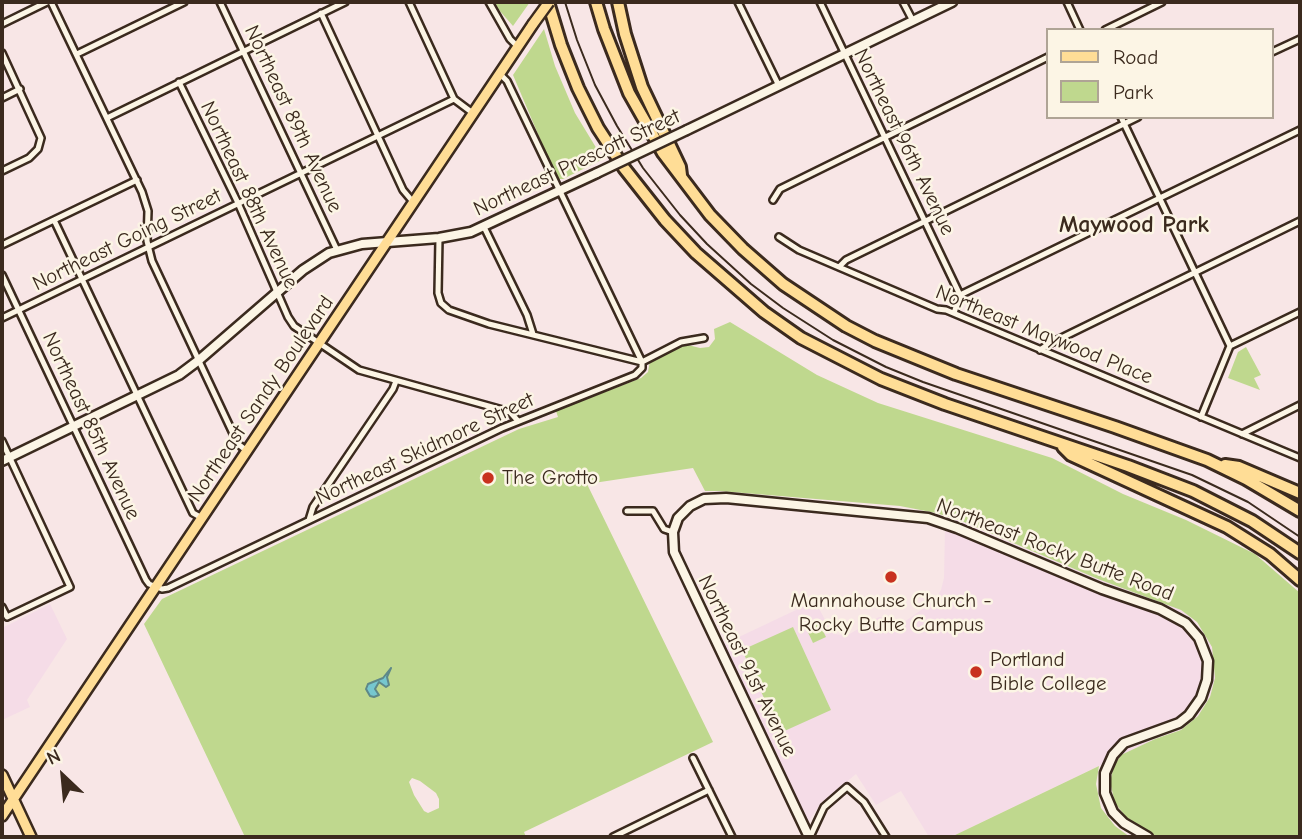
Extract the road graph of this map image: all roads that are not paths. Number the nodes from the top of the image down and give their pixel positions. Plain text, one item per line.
1 (49, 2) edge
2 (184, 2) edge
3 (220, 2) edge
4 (345, 2) edge
5 (408, 2) edge
6 (489, 2) edge
7 (548, 2) edge
8 (596, 2) edge
9 (618, 2) edge
10 (738, 2) edge
11 (820, 2) edge
12 (903, 2) edge
13 (953, 2) edge
14 (1066, 2) edge
15 (1162, 2) edge
16 (321, 13) junction
17 (913, 21) junction
18 (2, 24) edge
19 (1079, 28) edge
20 (1109, 28) edge
21 (1300, 39) edge
22 (518, 47) junction
23 (243, 51) junction
24 (1274, 51) edge
25 (2, 53) edge
26 (77, 54) junction
27 (845, 54) junction
28 (1046, 58) edge
29 (500, 74) junction
30 (179, 82) junction
31 (779, 86) junction
32 (20, 89) junction
33 (2, 98) edge
34 (454, 99) junction
35 (474, 114) junction
36 (107, 118) junction
37 (1122, 119) edge
38 (1134, 119) edge
39 (1124, 124) junction
40 (1300, 130) edge
41 (378, 136) junction
42 (885, 137) junction
43 (2, 171) edge
44 (301, 173) junction
45 (137, 180) junction
46 (682, 181) junction
47 (560, 191) junction
48 (1160, 198) junction
49 (773, 200) dead end
50 (238, 203) junction
51 (414, 203) junction
52 (54, 220) junction
53 (925, 221) junction
54 (1300, 222) edge
55 (484, 227) junction
56 (439, 237) junction
57 (779, 237) dead end
58 (388, 242) junction
59 (2, 245) edge
60 (147, 247) junction
61 (337, 250) junction
62 (840, 266) junction
63 (1196, 272) junction
64 (2, 275) edge
65 (82, 279) junction
66 (278, 292) junction
67 (960, 295) junction
68 (18, 310) junction
69 (1300, 312) edge
70 (954, 313) junction
71 (2, 318) edge
72 (533, 334) junction
73 (704, 338) dead end
74 (319, 344) junction
75 (1230, 346) junction
76 (1040, 350) junction
77 (199, 360) junction
78 (642, 362) junction
79 (396, 381) junction
80 (137, 396) junction
81 (1300, 405) edge
82 (1201, 417) junction
83 (517, 421) junction
84 (74, 426) junction
85 (1242, 434) junction
86 (2, 441) edge
87 (1062, 445) junction
88 (247, 451) junction
89 (1300, 458) edge
90 (6, 459) edge
91 (1217, 464) junction
92 (1300, 494) edge
93 (627, 511) dead end
94 (1300, 511) edge
95 (202, 518) junction
96 (309, 520) junction
97 (673, 532) junction
98 (1300, 553) edge
99 (1300, 580) edge
100 (155, 587) junction
101 (2, 607) edge
102 (693, 758) dead end
103 (2, 775) edge
104 (709, 790) junction
105 (13, 799) junction
106 (2, 816) edge
107 (31, 837) edge
108 (613, 837) edge
109 (732, 837) edge
110 (809, 837) edge
111 (886, 837) edge
112 (1147, 837) edge

1 - 18 street
1 - 26 street
2 - 26 street
3 - 23 street, Northeast 89th Avenue
4 - 16 street
5 - 34 street
6 - 22 street
7 - 22 main road, Northeast Sandy Boulevard, bridge
7 - 87 highway
8 - 46 highway
9 - 46 highway
10 - 31 street
11 - 27 street, Northeast 96th Avenue
12 - 17 street
13 - 17 street, Northeast Prescott Street
14 - 19 street
15 - 20 street
16 - 23 street
16 - 41 street
17 - 27 street, Northeast Prescott Street
21 - 24 street
22 - 29 main road, Northeast Sandy Boulevard
23 - 30 street
23 - 44 street, Northeast 89th Avenue
25 - 32 street
26 - 36 street
27 - 31 street, Northeast Prescott Street
27 - 42 street, Northeast 96th Avenue
28 - 42 street
29 - 35 main road, Northeast Sandy Boulevard
29 - 47 street
30 - 36 street
30 - 50 street, Northeast 88th Avenue
31 - 47 street, Northeast Prescott Street, bridge
32 - 33 street
32 - 43 street
34 - 35 street
34 - 41 street, Northeast Going Street
35 - 51 main road, Northeast Sandy Boulevard
36 - 45 street
37 - 39 street
38 - 39 street
39 - 48 street
39 - 53 street
40 - 48 street
41 - 44 street, Northeast Going Street
41 - 51 street
42 - 49 street
42 - 53 street, Northeast 96th Avenue
44 - 50 street, Northeast Going Street
44 - 61 street, Northeast 89th Avenue
45 - 52 street
45 - 60 street
46 - 91 highway
47 - 55 street, Northeast Prescott Street
47 - 78 street
48 - 63 street
48 - 67 street
50 - 60 street, Northeast Going Street
50 - 66 street, Northeast 88th Avenue
51 - 58 main road, Northeast Sandy Boulevard
52 - 59 street
52 - 65 street
53 - 62 street
53 - 67 street, Northeast 96th Avenue
54 - 63 street
55 - 56 street, Northeast Prescott Street
55 - 72 street
56 - 58 street, Northeast Prescott Street
56 - 72 street
57 - 62 street, Northeast Maywood Place
58 - 61 street, Northeast Prescott Street
58 - 74 main road, Northeast Sandy Boulevard
60 - 65 street, Northeast Going Street
60 - 77 street
61 - 66 street, Northeast Prescott Street
62 - 70 street, Northeast Maywood Place
63 - 75 street
63 - 76 street
64 - 68 street, Northeast 85th Avenue
65 - 68 street, Northeast Going Street
65 - 80 street
66 - 74 street, Northeast 88th Avenue
66 - 77 street, Northeast Prescott Street
67 - 70 street
68 - 71 street, Northeast Going Street
68 - 84 street, Northeast 85th Avenue
69 - 75 street
70 - 76 street, Northeast Maywood Place
72 - 78 street
73 - 78 street, Northeast Skidmore Street
74 - 79 street, Northeast 88th Avenue
74 - 88 main road, Northeast Sandy Boulevard
75 - 82 street
76 - 82 street, Northeast Maywood Place
77 - 80 street, Northeast Prescott Street
77 - 88 street
78 - 83 street, Northeast Skidmore Street
79 - 83 street, Northeast 88th Avenue
79 - 96 street
80 - 84 street, Northeast Prescott Street
80 - 95 street
81 - 85 street
82 - 85 street, Northeast Maywood Place
83 - 96 street, Northeast Skidmore Street
84 - 90 street, Northeast Prescott Street
84 - 100 street, Northeast 85th Avenue
85 - 89 street, Northeast Maywood Place
86 - 90 street
87 - 98 highway
87 - 99 highway
88 - 95 main road, Northeast Sandy Boulevard
90 - 101 street
91 - 92 highway
91 - 94 highway
93 - 97 street
95 - 100 main road, Northeast Sandy Boulevard
96 - 100 street, Northeast Skidmore Street
97 - 110 street, Northeast 91st Avenue
97 - 112 street, Northeast Rocky Butte Road
100 - 105 main road, Northeast Sandy Boulevard
102 - 104 street
103 - 105 main road
104 - 108 street
104 - 109 street
105 - 106 main road, Northeast Sandy Boulevard
105 - 107 main road
110 - 111 street

